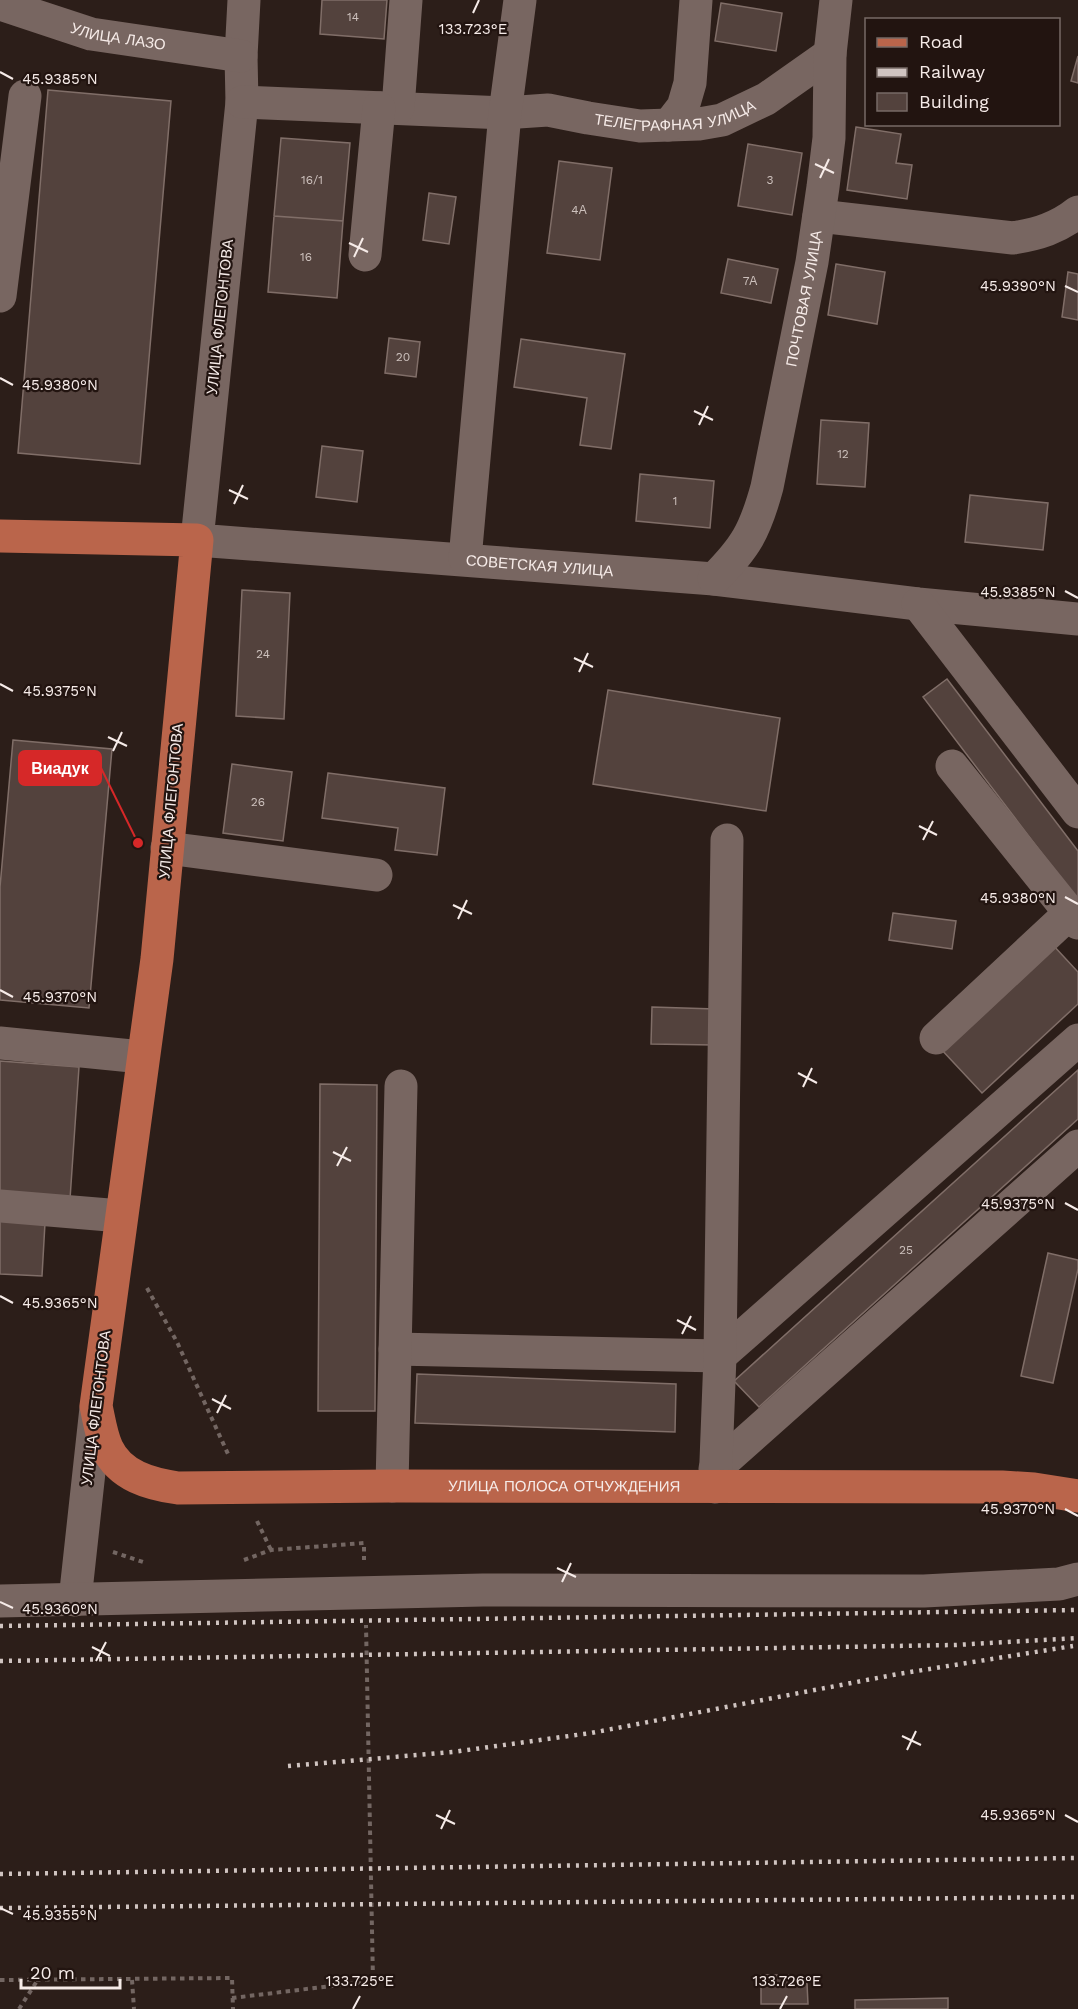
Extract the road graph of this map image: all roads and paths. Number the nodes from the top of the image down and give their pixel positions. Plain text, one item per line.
1 (244, 0) edge
2 (406, 0) edge
3 (520, 0) edge
4 (696, 0) edge
5 (836, 0) edge
6 (0, 4) edge
7 (830, 54) junction
8 (241, 56) junction
9 (25, 96) dead end
10 (242, 102) junction
11 (388, 108) junction
12 (505, 113) junction
13 (669, 125) junction
14 (1078, 212) edge
15 (819, 216) junction
16 (365, 255) dead end
17 (0, 296) edge
18 (0, 536) edge
19 (197, 540) junction
20 (465, 559) junction
21 (714, 579) junction
22 (918, 604) junction
23 (1078, 619) edge
24 (952, 766) dead end
25 (1078, 812) edge
26 (728, 840) dead end
27 (167, 848) junction
28 (376, 875) dead end
29 (1074, 918) edge
30 (936, 1038) dead end
31 (1078, 1040) edge
32 (0, 1043) edge
33 (142, 1057) junction
34 (401, 1086) dead end
35 (1078, 1146) edge
36 (0, 1206) edge
37 (120, 1229) junction
38 (395, 1349) junction
39 (720, 1356) junction
40 (96, 1406) junction
41 (715, 1478) junction
42 (392, 1486) junction
43 (241, 1489) junction
44 (1077, 1492) edge
45 (81, 1542) junction
46 (272, 1550) junction
47 (242, 1561) dead end
48 (153, 1566) dead end
49 (364, 1566) dead end
50 (1078, 1579) edge
51 (75, 1600) junction
52 (0, 1601) edge
53 (365, 1614) dead end
54 (0, 1980) edge
55 (132, 1980) junction
56 (37, 1981) junction
57 (232, 1998) junction
58 (19, 2009) edge
59 (134, 2009) edge
60 (233, 2009) edge

1 - 8 street, УЛИЦА ФЛЕГОНТОВА
2 - 11 street
3 - 12 street
4 - 13 street
5 - 7 street, ПОЧТОВАЯ УЛИЦА
6 - 8 street, УЛИЦА ЛАЗО
7 - 13 street, ТЕЛЕГРАФНАЯ УЛИЦА
7 - 15 street, ПОЧТОВАЯ УЛИЦА
8 - 10 street, УЛИЦА ФЛЕГОНТОВА
9 - 17 street
10 - 11 street, ТЕЛЕГРАФНАЯ УЛИЦА
10 - 19 street, УЛИЦА ФЛЕГОНТОВА
11 - 12 street, ТЕЛЕГРАФНАЯ УЛИЦА
11 - 16 street
12 - 13 street, ТЕЛЕГРАФНАЯ УЛИЦА
12 - 20 street
14 - 15 street
15 - 21 street, ПОЧТОВАЯ УЛИЦА
18 - 19 main road, СОВЕТСКАЯ УЛИЦА
19 - 20 street, СОВЕТСКАЯ УЛИЦА
19 - 27 main road, УЛИЦА ФЛЕГОНТОВА
20 - 21 street, СОВЕТСКАЯ УЛИЦА
21 - 22 street, СОВЕТСКАЯ УЛИЦА
22 - 23 street, СОВЕТСКАЯ УЛИЦА
22 - 25 street
24 - 29 street
26 - 39 street
27 - 28 street
27 - 33 main road, УЛИЦА ФЛЕГОНТОВА
29 - 30 street
31 - 39 street
32 - 33 street
33 - 37 main road, УЛИЦА ФЛЕГОНТОВА
34 - 38 street
35 - 41 street
36 - 37 street
37 - 40 main road, УЛИЦА ФЛЕГОНТОВА
37 - 43 path
38 - 39 street
38 - 42 street
39 - 41 street
40 - 43 main road, УЛИЦА ПОЛОСА ОТЧУЖДЕНИЯ
40 - 45 street, УЛИЦА ФЛЕГОНТОВА
41 - 42 main road, УЛИЦА ПОЛОСА ОТЧУЖДЕНИЯ
41 - 44 main road, УЛИЦА ПОЛОСА ОТЧУЖДЕНИЯ
42 - 43 main road, УЛИЦА ПОЛОСА ОТЧУЖДЕНИЯ
43 - 46 path
45 - 48 path
45 - 51 street, УЛИЦА ФЛЕГОНТОВА
46 - 47 path
46 - 49 path
50 - 51 street
51 - 52 street
53 - 57 path
54 - 56 path
55 - 56 path
55 - 57 path
55 - 59 path
56 - 58 path
57 - 60 path

